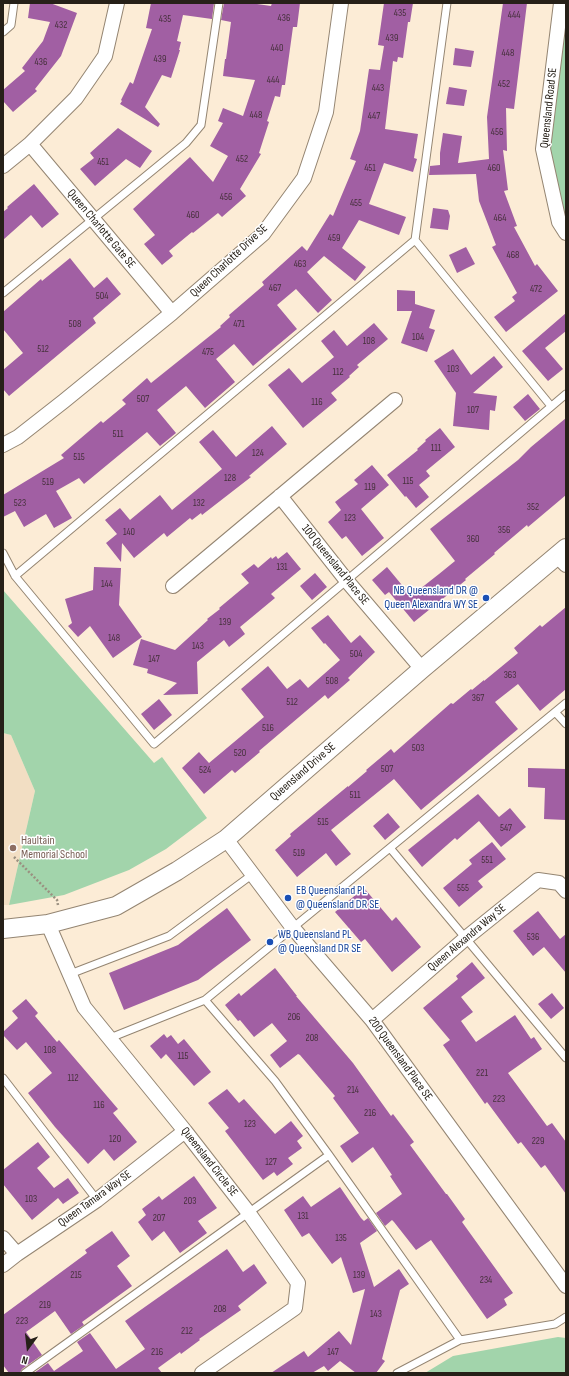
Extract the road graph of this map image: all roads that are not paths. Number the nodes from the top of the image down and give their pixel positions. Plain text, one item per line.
1 (14, 3) edge
2 (117, 3) edge
3 (219, 3) edge
4 (340, 3) edge
5 (447, 3) edge
6 (561, 3) edge
7 (3, 32) edge
8 (30, 144) junction
9 (3, 166) edge
10 (92, 219) junction
11 (566, 233) edge
12 (415, 240) junction
13 (3, 293) edge
14 (172, 314) junction
15 (566, 394) edge
16 (395, 400) dead end
17 (552, 406) junction
18 (3, 445) edge
19 (280, 496) junction
20 (3, 553) edge
21 (563, 556) edge
22 (15, 576) junction
23 (347, 581) junction
24 (173, 586) dead end
25 (422, 669) junction
26 (566, 703) edge
27 (555, 712) junction
28 (566, 724) edge
29 (226, 839) junction
30 (390, 848) junction
31 (252, 874) junction
32 (566, 891) edge
33 (56, 922) junction
34 (293, 928) junction
35 (3, 929) edge
36 (466, 938) junction
37 (70, 974) junction
38 (205, 1000) junction
39 (372, 1020) junction
40 (110, 1038) junction
41 (566, 1058) edge
42 (3, 1078) edge
43 (185, 1131) junction
44 (329, 1155) junction
45 (97, 1200) junction
46 (248, 1212) junction
47 (3, 1238) edge
48 (17, 1254) junction
49 (3, 1265) edge
50 (566, 1286) edge
51 (566, 1317) edge
52 (460, 1340) junction
53 (25, 1373) edge
54 (202, 1373) edge
55 (397, 1373) edge

1 - 7 lane
2 - 8 street
3 - 10 lane
4 - 14 street, Queen Charlotte Drive SE
5 - 12 lane
6 - 11 street, Queensland Road SE
8 - 9 street
8 - 10 street, Queen Charlotte Gate SE
10 - 13 lane
10 - 14 street, Queen Charlotte Gate SE
12 - 17 lane
12 - 22 lane
14 - 18 street, Queen Charlotte Drive SE
15 - 17 lane
16 - 19 street
17 - 23 lane
19 - 23 street, 100 Queensland Place SE
19 - 24 street
20 - 22 lane
21 - 25 street, Queensland Drive SE
22 - 23 lane
23 - 25 street, 100 Queensland Place SE
25 - 29 street, Queensland Drive SE
26 - 27 lane
27 - 28 lane
27 - 30 lane
29 - 31 street, 200 Queensland Place SE
29 - 33 street, Queensland Drive SE
30 - 34 lane
30 - 36 lane
31 - 34 street, 200 Queensland Place SE
31 - 37 lane
32 - 36 street, Queen Alexandra Way SE
33 - 35 street, Queensland Drive SE
33 - 37 street, Queensland Circle SE
34 - 38 lane
34 - 39 street, 200 Queensland Place SE
36 - 39 street, Queen Alexandra Way SE
36 - 41 lane
37 - 40 street, Queensland Circle SE
38 - 40 lane
38 - 44 lane
39 - 50 street, 200 Queensland Place SE
40 - 43 street, Queensland Circle SE
42 - 45 lane
43 - 45 street, Queen Tamara Way SE
43 - 46 street, Queensland Circle SE
44 - 46 lane
44 - 52 lane
45 - 48 street, Queen Tamara Way SE
46 - 53 lane
46 - 54 street, Queensland Circle SE
47 - 48 street
48 - 49 street, Queen Tamara Way SE
51 - 52 lane
52 - 55 lane

